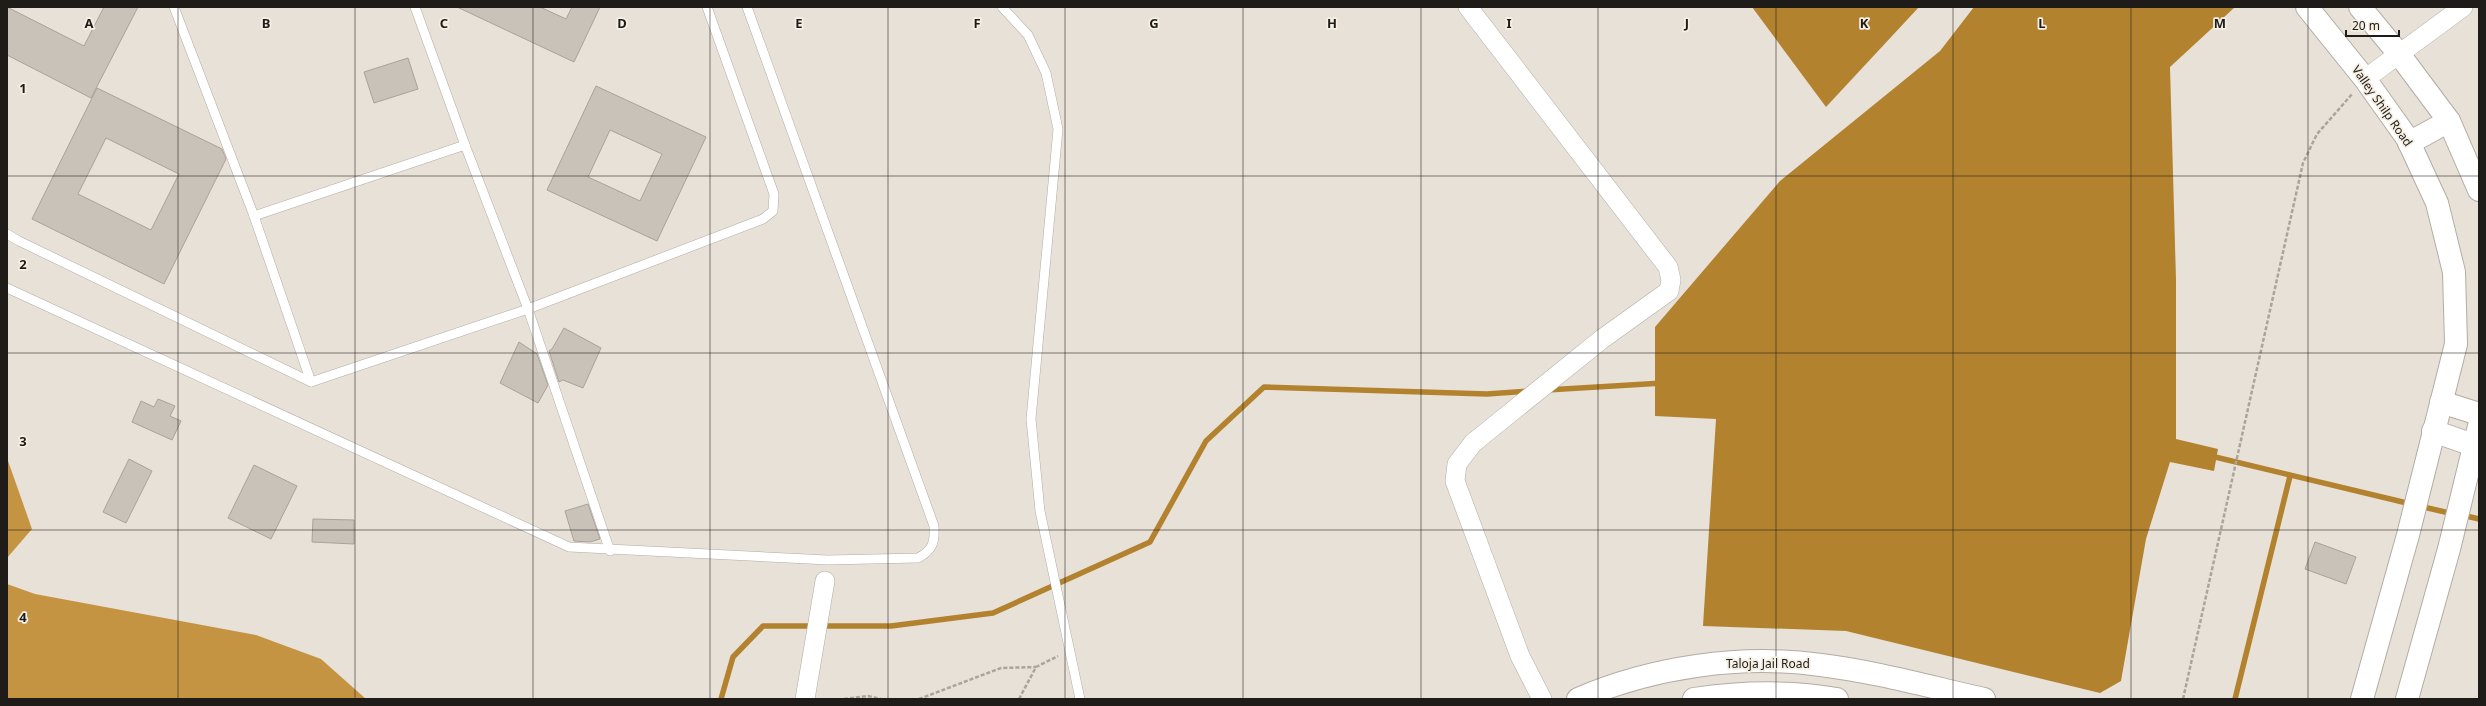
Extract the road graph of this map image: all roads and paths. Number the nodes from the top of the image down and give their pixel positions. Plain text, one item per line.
1 (174, 7) edge
2 (415, 7) edge
3 (707, 7) edge
4 (747, 7) edge
5 (1002, 7) edge
6 (1468, 7) edge
7 (2307, 7) edge
8 (2360, 7) edge
9 (2463, 7) edge
10 (2399, 54) junction
11 (2365, 79) junction
12 (2449, 122) junction
13 (2410, 143) junction
14 (464, 145) junction
15 (2479, 190) edge
16 (254, 216) junction
17 (7, 234) edge
18 (7, 288) edge
19 (528, 309) junction
20 (311, 382) junction
21 (2441, 402) junction
22 (2479, 414) edge
23 (2431, 440) junction
24 (2475, 444) edge
25 (610, 551) junction
26 (827, 570) junction
27 (1070, 650) junction
28 (1036, 667) junction
29 (805, 699) edge
30 (844, 699) edge
31 (881, 699) edge
32 (919, 699) edge
33 (1019, 699) edge
34 (1080, 699) edge
35 (1542, 699) edge
36 (1578, 699) edge
37 (1694, 699) edge
38 (1837, 699) edge
39 (1984, 699) edge
40 (2183, 699) edge
41 (2362, 699) edge
42 (2407, 699) edge

1 - 16 lane
2 - 14 lane
3 - 19 lane
4 - 26 lane
5 - 27 lane
6 - 35 street
7 - 11 street, Valley Shilp Road
8 - 10 street
9 - 10 street
10 - 11 street
10 - 12 street
11 - 13 street, Valley Shilp Road
11 - 40 path
12 - 13 street
12 - 15 street
13 - 21 street, Valley Shilp Road
14 - 16 lane
14 - 19 lane
16 - 20 lane
17 - 20 lane
18 - 25 lane
19 - 20 lane
19 - 25 lane
21 - 22 street
21 - 23 street, Valley Shilp Road
23 - 24 street
23 - 41 street, Valley Shilp Road
24 - 42 street
25 - 26 lane
26 - 29 street
27 - 28 path
27 - 34 lane
28 - 32 path
28 - 33 path
30 - 31 path
36 - 39 street, Taloja Jail Road
37 - 38 street

